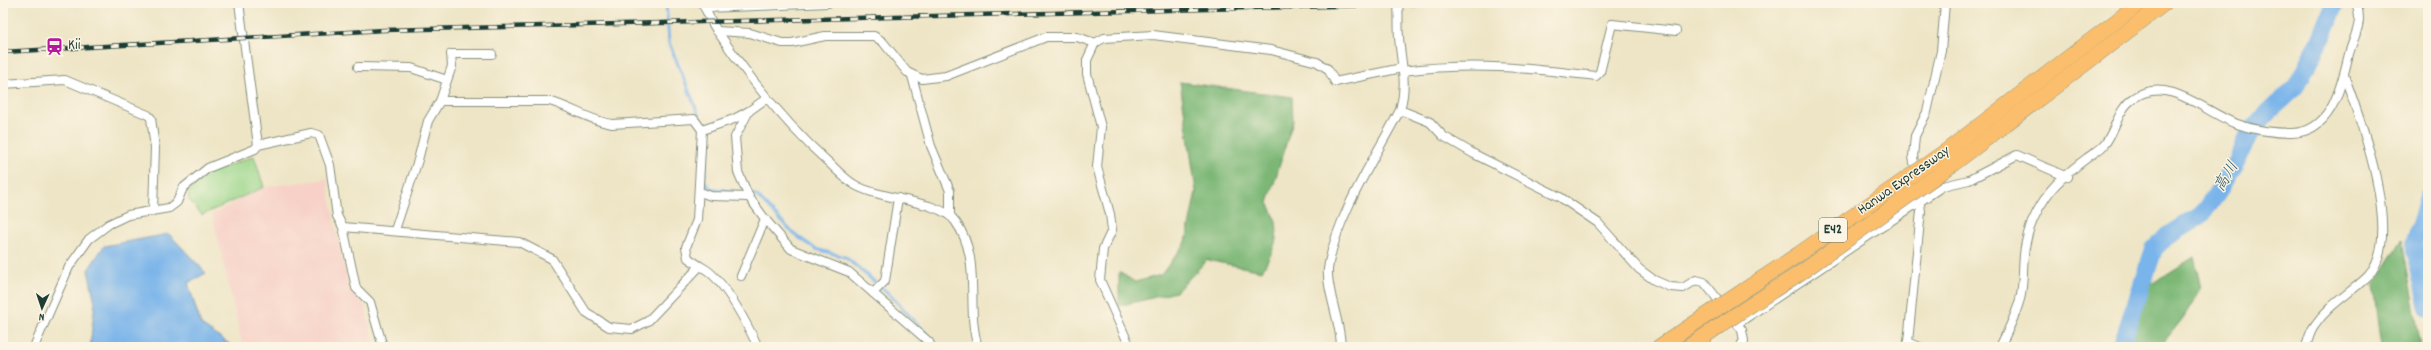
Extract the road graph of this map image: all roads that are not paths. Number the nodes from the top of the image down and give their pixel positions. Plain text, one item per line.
1 (239, 3) edge
2 (824, 3) edge
3 (1398, 3) edge
4 (1945, 3) edge
5 (2140, 3) edge
6 (2165, 3) edge
7 (2356, 3) edge
8 (704, 5) edge
9 (770, 5) edge
10 (717, 31) junction
11 (1676, 31) dead end
12 (1095, 43) junction
13 (492, 54) dead end
14 (358, 67) dead end
15 (1403, 69) junction
16 (2344, 75) junction
17 (912, 76) junction
18 (447, 80) junction
19 (3, 84) edge
20 (767, 98) junction
21 (440, 100) junction
22 (1400, 110) junction
23 (749, 111) junction
24 (702, 130) junction
25 (258, 145) junction
26 (1949, 157) junction
27 (2067, 176) junction
28 (700, 192) junction
29 (749, 197) junction
30 (898, 198) junction
31 (1920, 202) junction
32 (152, 210) junction
33 (950, 216) junction
34 (765, 219) junction
35 (342, 227) junction
36 (395, 230) junction
37 (700, 266) junction
38 (741, 276) dead end
39 (873, 293) junction
40 (1732, 322) junction
41 (34, 347) edge
42 (383, 347) edge
43 (758, 347) edge
44 (931, 347) edge
45 (978, 347) edge
46 (1130, 347) edge
47 (1341, 347) edge
48 (1660, 347) edge
49 (1688, 347) edge
50 (1739, 347) edge
51 (1920, 347) edge
52 (2000, 347) edge
53 (2306, 347) edge

1 - 25 street
2 - 9 street
3 - 15 street
4 - 31 street
5 - 26 highway, Hanwa Expressway / E42
6 - 26 highway, Hanwa Expressway / E42
7 - 16 street
8 - 9 street
8 - 10 street
10 - 17 street
10 - 20 street
11 - 15 street
12 - 15 street
12 - 17 street
12 - 46 street
13 - 18 street
14 - 18 street
15 - 22 street
16 - 27 street
16 - 53 street
17 - 33 street
18 - 21 street
19 - 32 street
20 - 23 street
20 - 30 street
21 - 24 street
21 - 36 street
22 - 40 street
22 - 47 street
23 - 24 street
23 - 29 street
24 - 28 street
25 - 32 street
25 - 35 street
26 - 40 highway, Hanwa Expressway / E42, bridge
26 - 48 highway, Hanwa Expressway / E42, bridge
27 - 31 street
27 - 52 street
28 - 29 street
28 - 37 street
29 - 34 street
30 - 33 street
30 - 39 street
31 - 40 street
31 - 51 street
32 - 41 street
33 - 45 street
34 - 38 street
34 - 39 street
35 - 36 street
35 - 42 street
36 - 37 street
37 - 43 street
39 - 44 street
40 - 49 highway, Hanwa Expressway / E42
40 - 50 street

